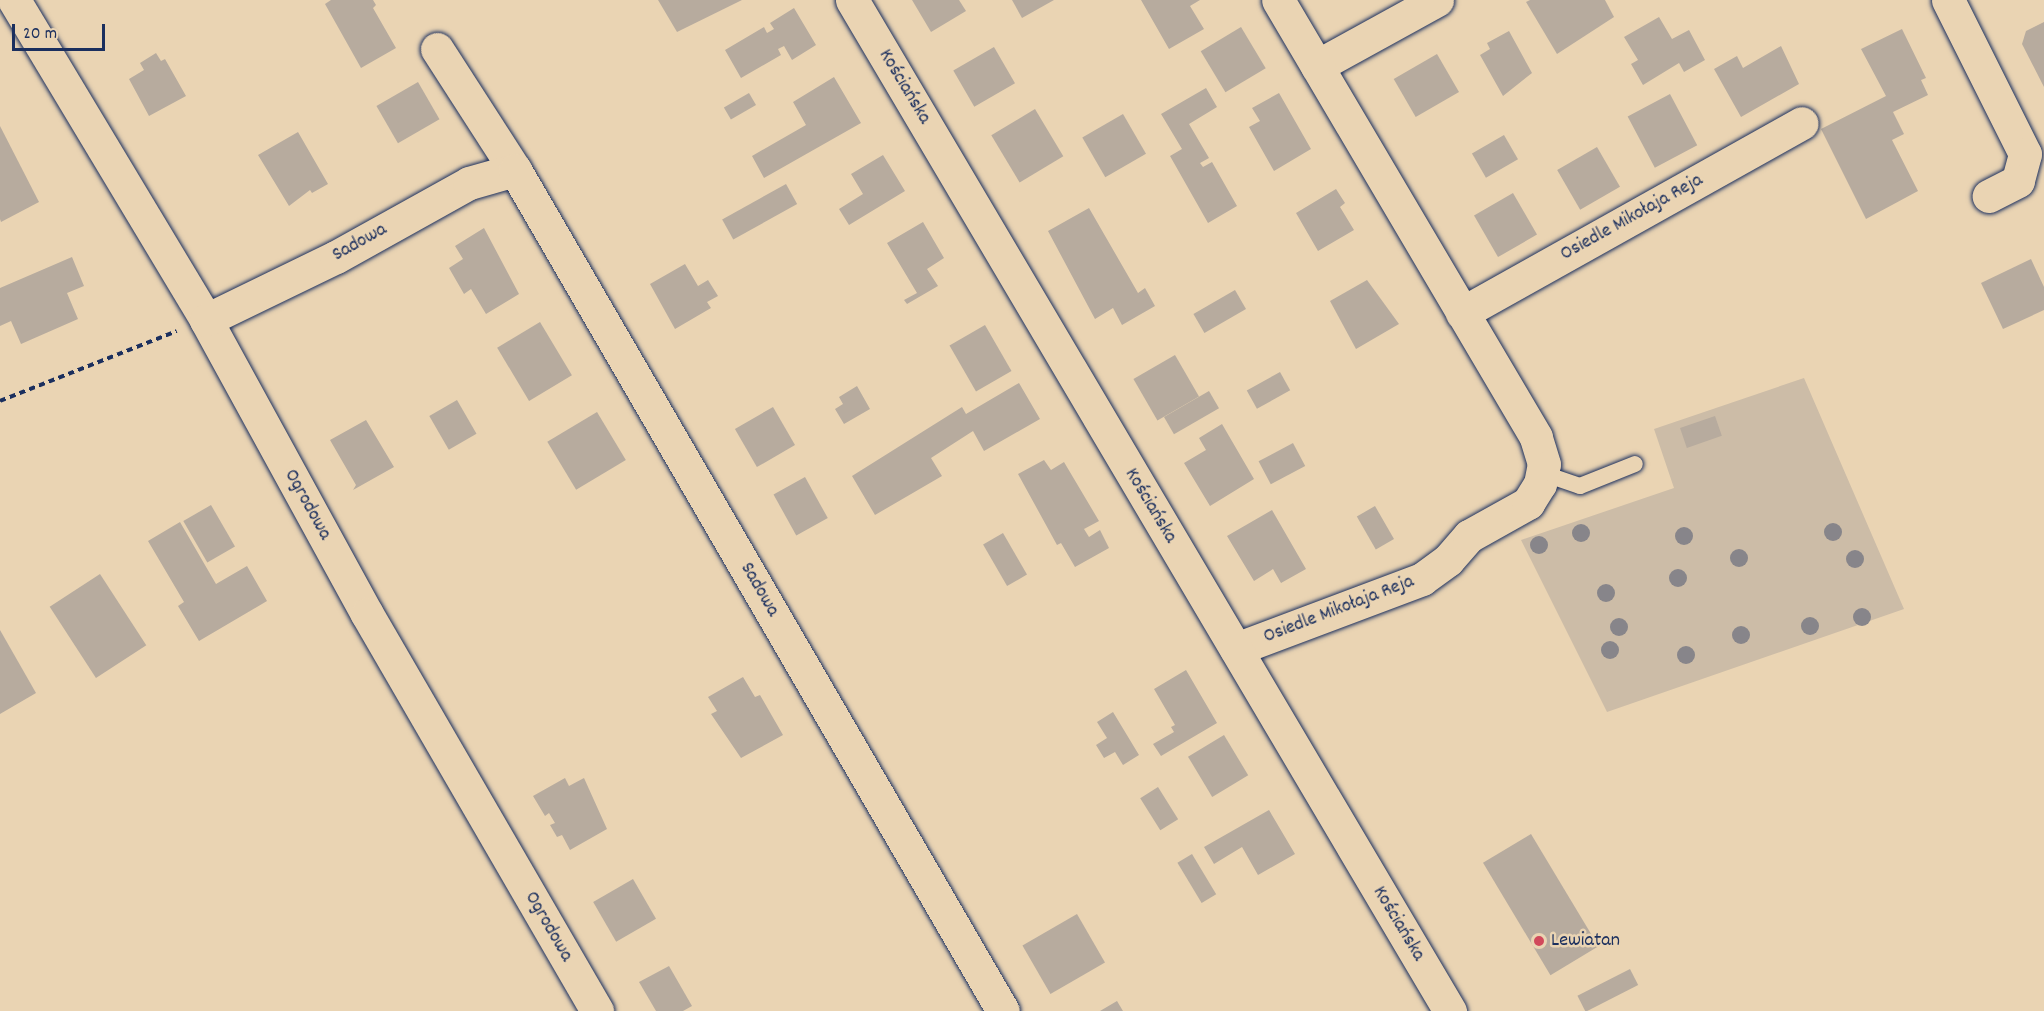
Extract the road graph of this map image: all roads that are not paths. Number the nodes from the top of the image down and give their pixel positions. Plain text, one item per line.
1 (14, 0) edge
2 (852, 0) edge
3 (1278, 0) edge
4 (1437, 0) edge
5 (1948, 0) edge
6 (437, 49) dead end
7 (1317, 66) junction
8 (1802, 123) dead end
9 (514, 170) junction
10 (1989, 196) dead end
11 (1462, 313) junction
12 (206, 320) junction
13 (1635, 464) dead end
14 (1542, 473) junction
15 (1236, 649) junction
16 (597, 1011) edge
17 (1003, 1011) edge
18 (1450, 1011) edge

1 - 12 street, Ogrodowa
2 - 15 street, Kościańska
3 - 7 street
4 - 7 street
5 - 10 street
6 - 9 street, Sadowa
7 - 11 street
8 - 11 street, Osiedle Mikołaja Reja
9 - 12 street, Sadowa
9 - 17 street, Sadowa
11 - 14 street
12 - 16 street, Ogrodowa
13 - 14 lane
14 - 15 street, Osiedle Mikołaja Reja
15 - 18 street, Kościańska

